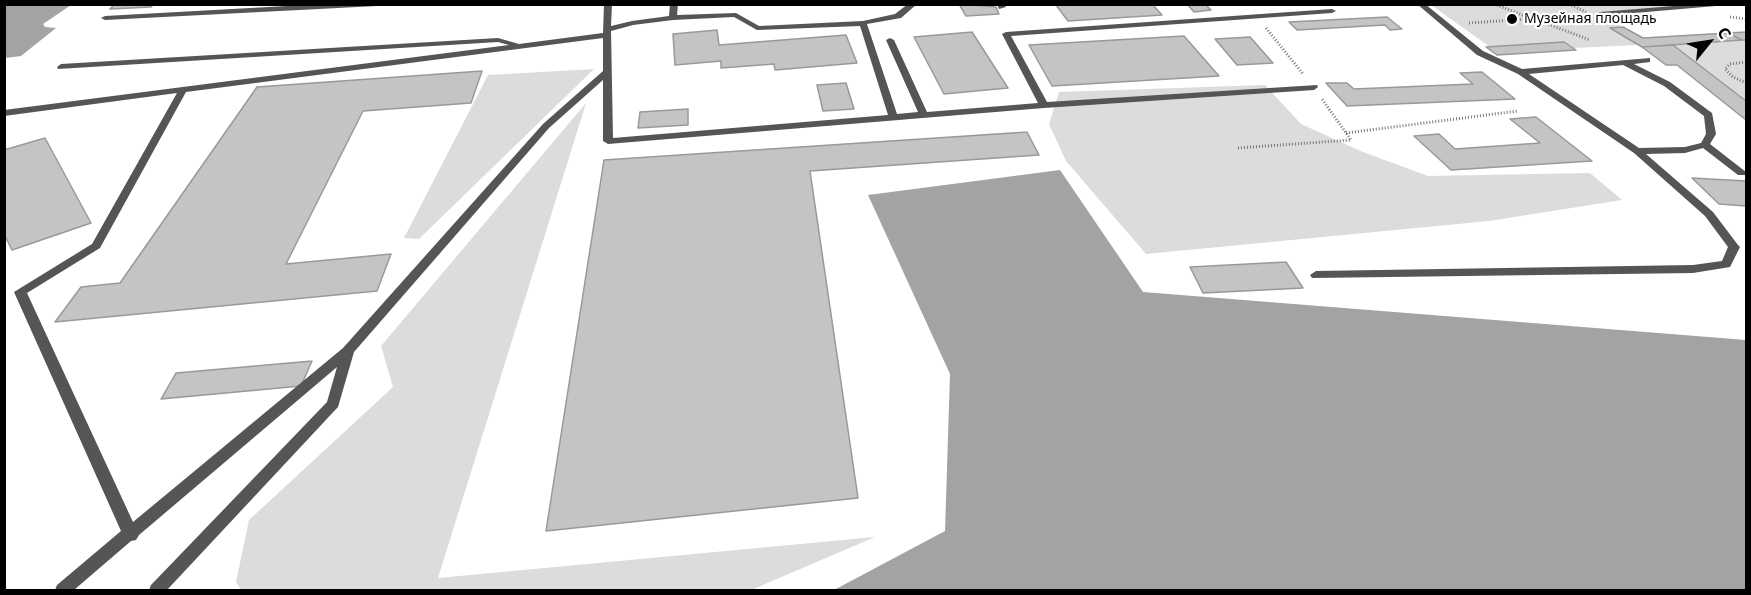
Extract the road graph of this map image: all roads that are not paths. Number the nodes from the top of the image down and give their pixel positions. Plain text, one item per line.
1 (377, 4) edge
2 (608, 4) edge
3 (674, 4) edge
4 (914, 4) edge
5 (1420, 4) edge
6 (1737, 4) edge
7 (1332, 11) dead end
8 (1600, 14) dead end
9 (105, 18) dead end
10 (674, 18) junction
11 (862, 23) junction
12 (607, 32) junction
13 (890, 40) dead end
14 (523, 45) junction
15 (1647, 60) dead end
16 (1624, 63) junction
17 (61, 67) dead end
18 (607, 72) junction
19 (1521, 72) junction
20 (1314, 87) dead end
21 (183, 90) junction
22 (1044, 105) junction
23 (4, 113) edge
24 (924, 115) junction
25 (892, 117) junction
26 (1706, 145) junction
27 (1637, 151) junction
28 (1742, 173) dead end
29 (1316, 275) dead end
30 (348, 351) junction
31 (131, 535) junction
32 (63, 591) edge
33 (157, 591) edge

1 - 9 lane
2 - 12 lane
3 - 10 lane
4 - 11 lane
5 - 19 lane
6 - 8 lane
7 - 22 lane
10 - 11 lane
10 - 12 lane
11 - 25 lane
12 - 14 lane
12 - 18 lane
13 - 24 lane
14 - 17 lane
14 - 21 lane
15 - 16 lane
16 - 19 lane
16 - 26 lane
18 - 25 lane
18 - 30 lane
19 - 27 lane
20 - 22 lane
21 - 23 lane
21 - 31 lane
22 - 24 lane
24 - 25 lane
26 - 27 lane
26 - 28 lane
27 - 29 lane
30 - 31 lane
30 - 33 lane
31 - 32 lane

